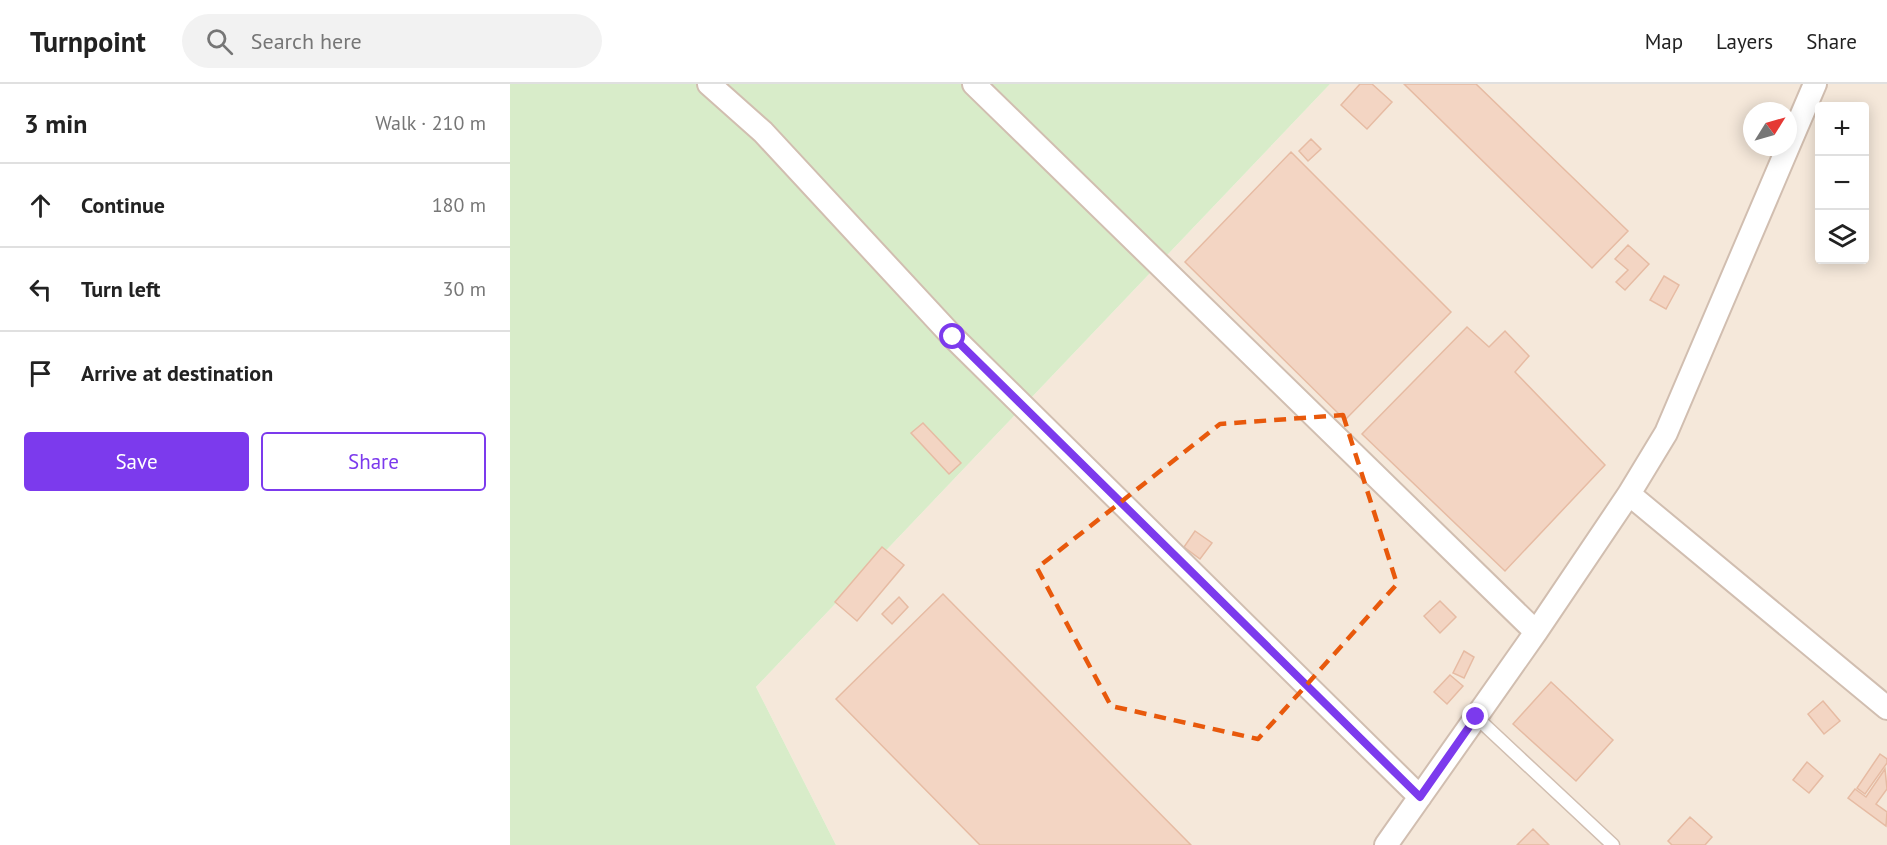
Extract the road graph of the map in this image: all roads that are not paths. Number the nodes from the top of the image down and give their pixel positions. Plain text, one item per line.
1 (709, 84) edge
2 (974, 84) edge
3 (1815, 84) edge
4 (1797, 126) edge
5 (1784, 156) edge
6 (1629, 494) junction
7 (1536, 632) junction
8 (1887, 708) edge
9 (1476, 717) junction
10 (1420, 797) junction
11 (1386, 845) edge
12 (1612, 845) edge

1 - 10 street
2 - 7 street
3 - 4 street
5 - 6 street
6 - 7 street
6 - 8 street
7 - 9 street
9 - 10 street
9 - 12 lane
10 - 11 street

